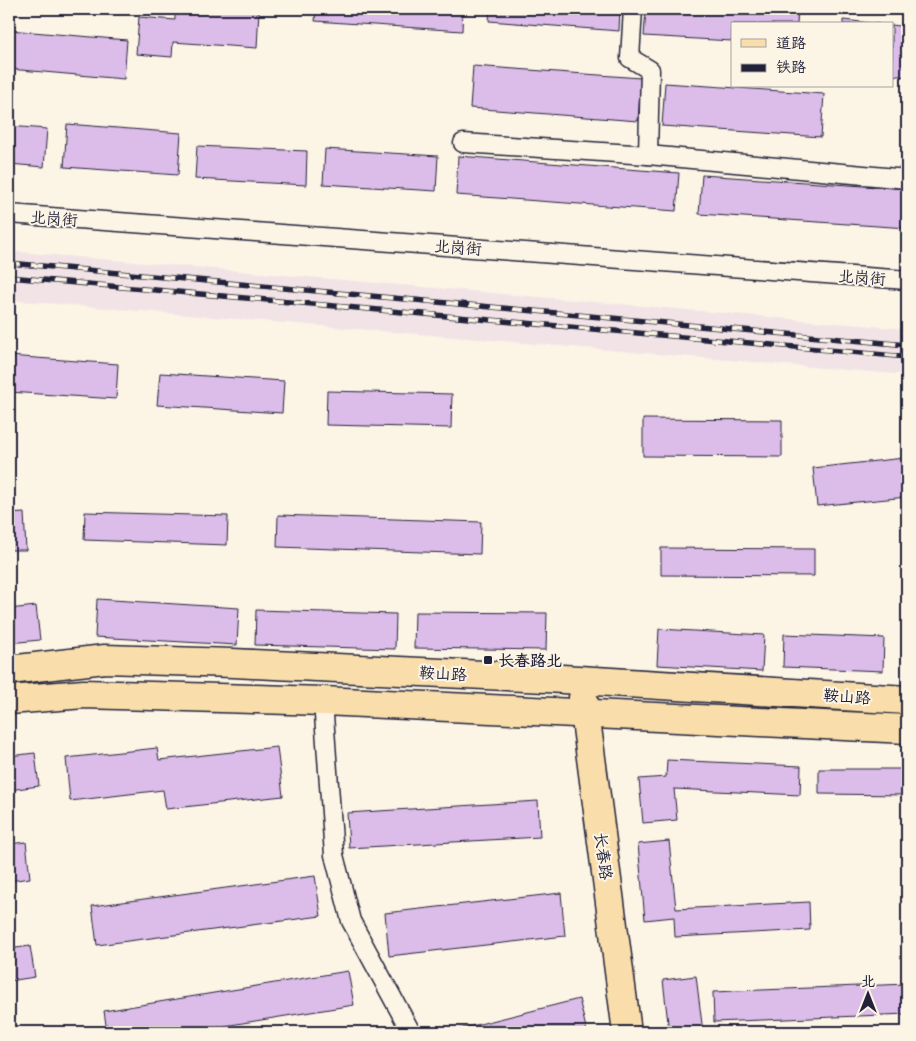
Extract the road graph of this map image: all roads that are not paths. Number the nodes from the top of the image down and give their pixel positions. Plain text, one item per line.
1 (633, 9) edge
2 (463, 143) dead end
3 (648, 155) junction
4 (907, 180) edge
5 (9, 214) edge
6 (907, 280) edge
7 (9, 670) edge
8 (580, 680) junction
9 (9, 700) edge
10 (907, 700) edge
11 (323, 701) junction
12 (586, 714) junction
13 (907, 729) edge
14 (412, 1032) edge
15 (627, 1032) edge

1 - 3 street
2 - 3 street
3 - 4 street
5 - 6 street, 北岗街
7 - 8 main road, 鞍山路
8 - 10 main road, 鞍山路
8 - 12 main road, 长春路
9 - 11 main road, 鞍山路
11 - 12 main road, 鞍山路
11 - 14 street
12 - 13 main road, 鞍山路
12 - 15 main road, 长春路

